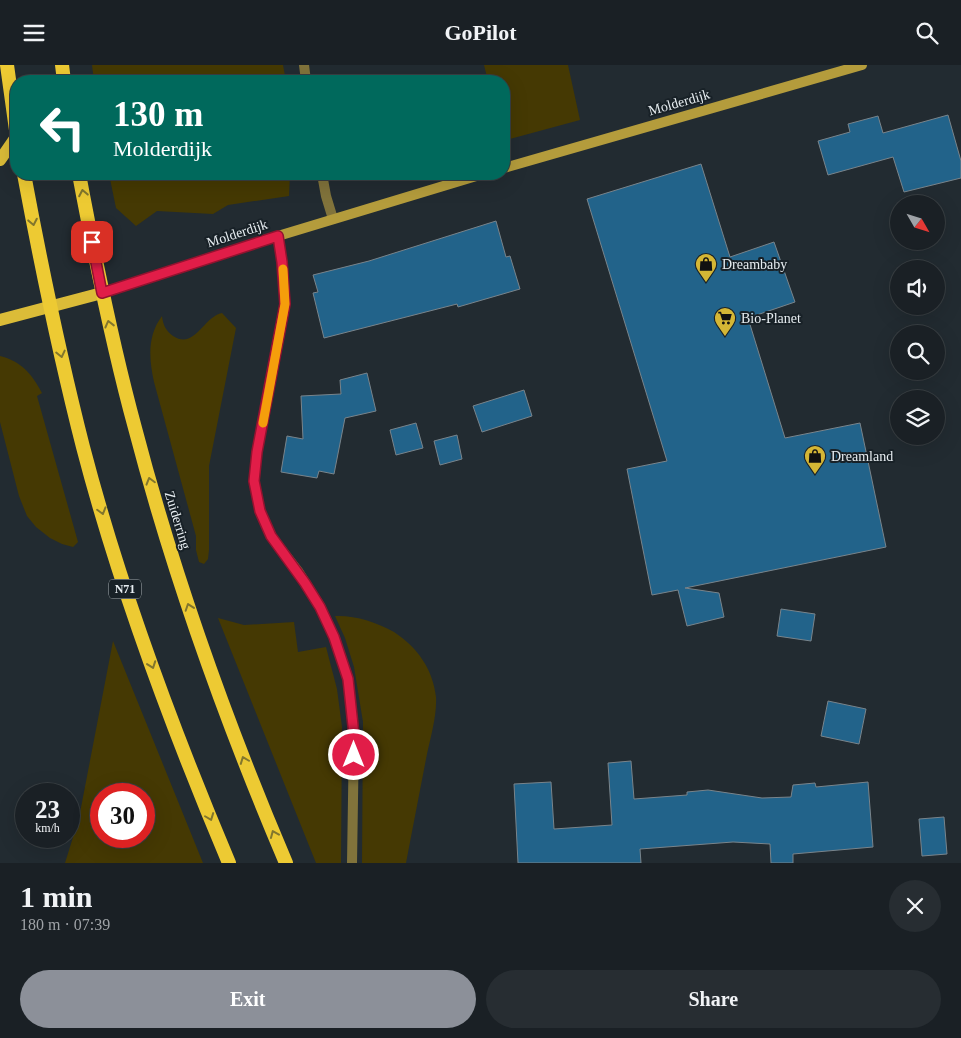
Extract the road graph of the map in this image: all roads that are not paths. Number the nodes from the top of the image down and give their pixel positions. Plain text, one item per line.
1 (8, 65) edge
2 (862, 65) edge
3 (10, 81) edge
4 (10, 146) edge
5 (0, 160) edge
6 (510, 166) edge
7 (25, 180) edge
8 (80, 180) edge
9 (323, 180) edge
10 (463, 180) edge
11 (333, 219) junction
12 (278, 236) junction
13 (102, 293) junction
14 (50, 306) junction
15 (0, 321) edge
16 (229, 863) edge
17 (286, 863) edge
18 (352, 863) edge

1 - 3 highway
2 - 6 main road, Molderdijk
4 - 5 main road
7 -> 14 highway, N71
13 -> 8 highway, Zuiderring
9 - 11 street
10 - 11 main road, Molderdijk
11 - 12 main road, Molderdijk
12 - 13 main road, Molderdijk
12 - 18 street
13 - 14 main road, Molderdijk
17 -> 13 highway, Zuiderring
14 - 15 main road, Molderdijk
14 -> 16 highway, N71

